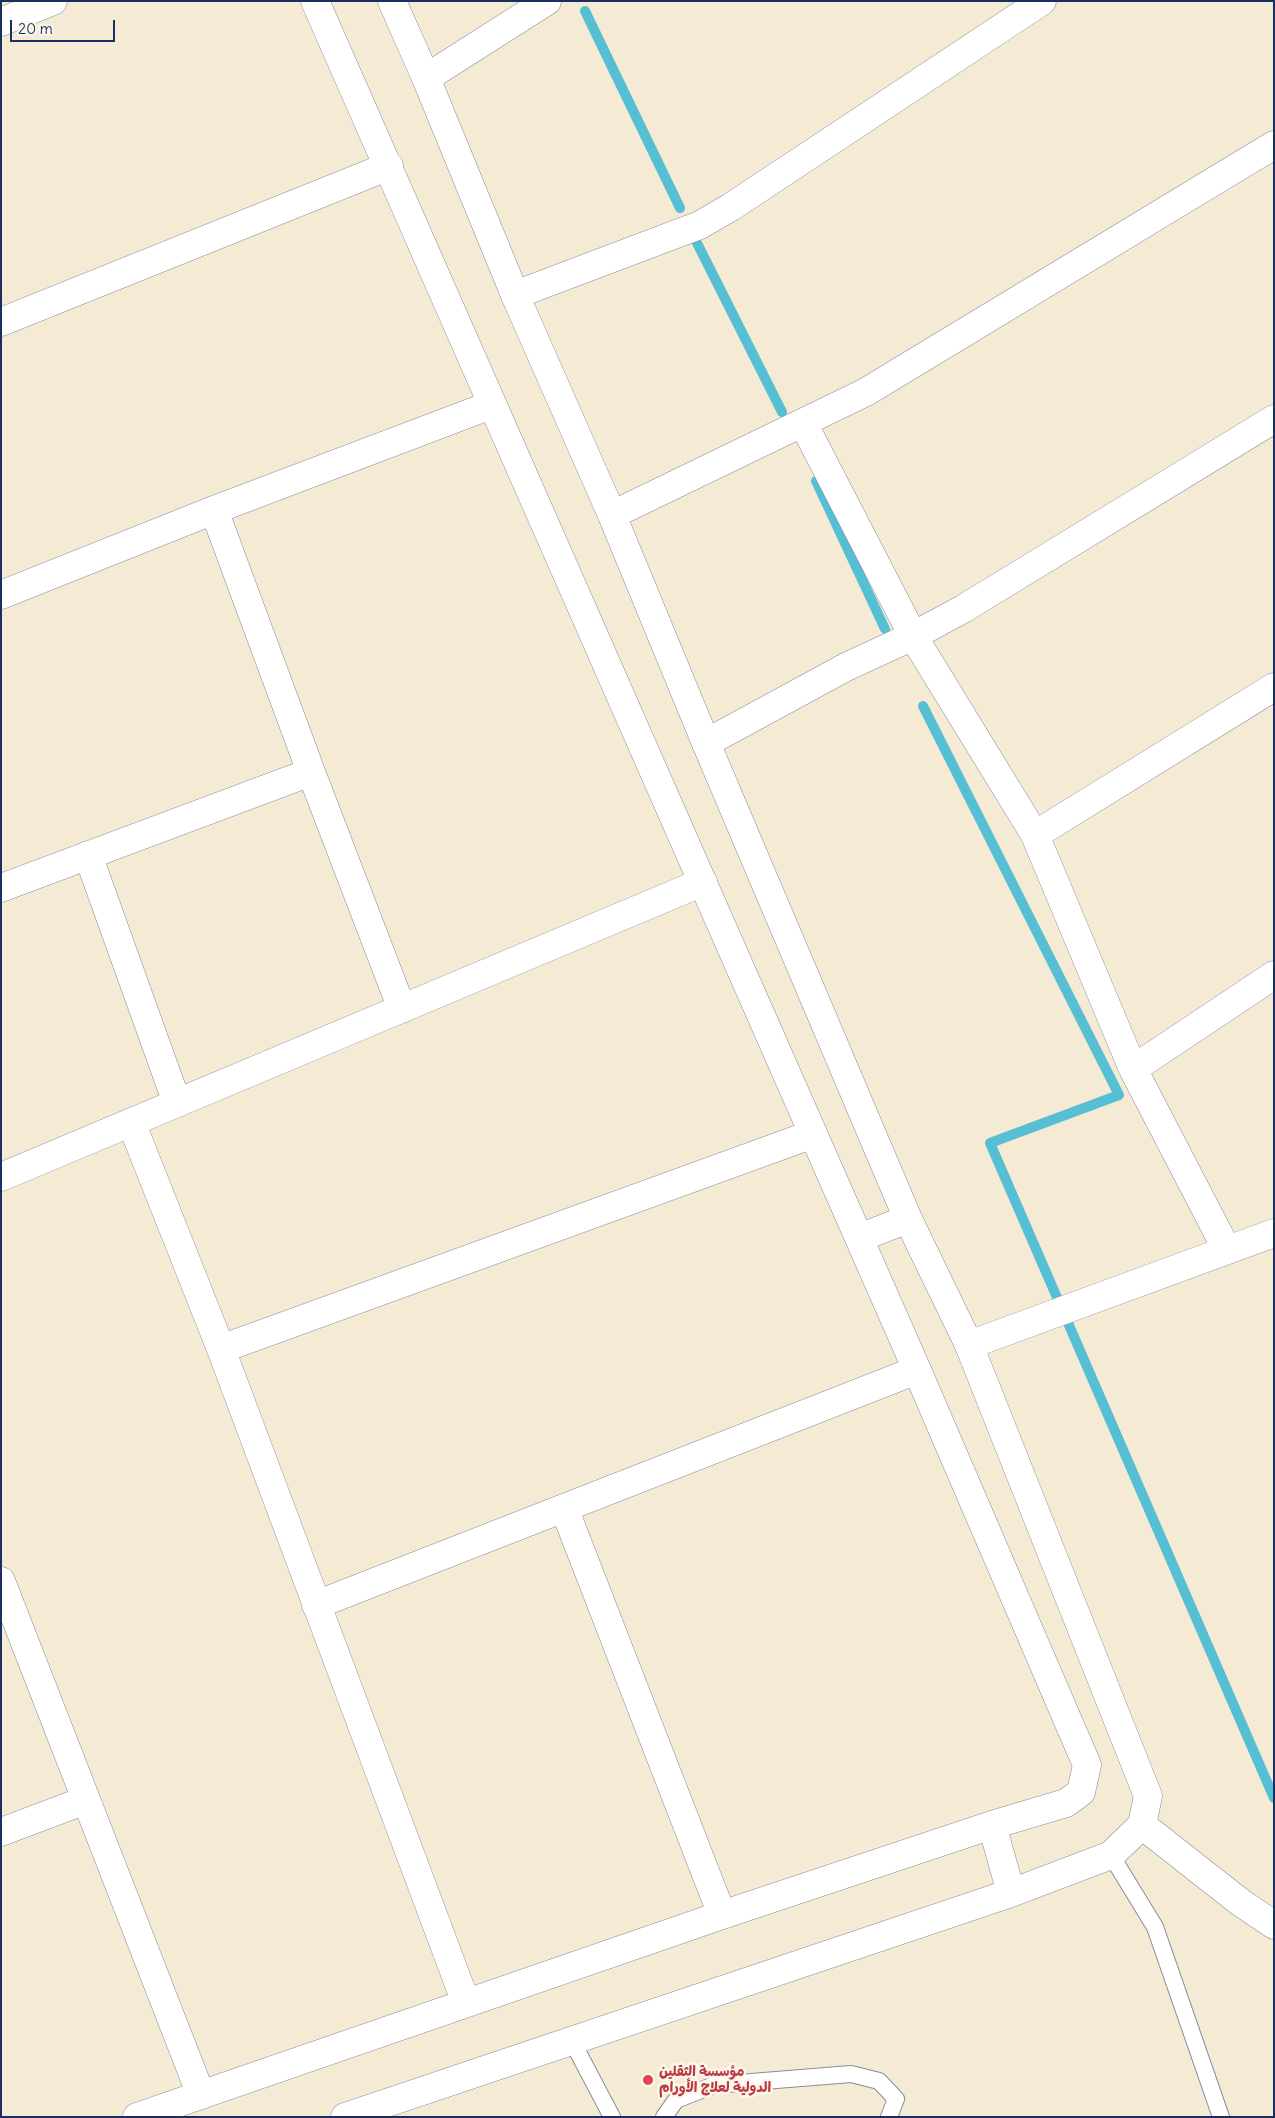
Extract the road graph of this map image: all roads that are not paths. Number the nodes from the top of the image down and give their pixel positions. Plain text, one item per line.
1 (53, 1) edge
2 (315, 1) edge
3 (392, 1) edge
4 (547, 1) edge
5 (1042, 1) edge
6 (2, 21) edge
7 (426, 78) junction
8 (1274, 145) edge
9 (389, 166) junction
10 (515, 295) junction
11 (1, 322) edge
12 (491, 405) junction
13 (1274, 419) edge
14 (803, 423) junction
15 (214, 510) junction
16 (612, 515) junction
17 (1, 595) edge
18 (913, 636) junction
19 (1274, 688) edge
20 (706, 743) junction
21 (311, 772) junction
22 (1035, 835) junction
23 (88, 854) junction
24 (703, 882) junction
25 (1, 888) edge
26 (1274, 975) edge
27 (402, 1009) junction
28 (1133, 1068) junction
29 (177, 1103) junction
30 (132, 1122) junction
31 (813, 1134) junction
32 (1, 1177) edge
33 (908, 1219) junction
34 (1274, 1233) edge
35 (860, 1238) junction
36 (1227, 1250) junction
37 (969, 1345) junction
38 (221, 1350) junction
39 (917, 1370) junction
40 (564, 1508) junction
41 (1, 1581) edge
42 (316, 1605) junction
43 (86, 1800) junction
44 (992, 1825) junction
45 (1142, 1825) junction
46 (1, 1832) edge
47 (1111, 1855) junction
48 (1011, 1893) junction
49 (722, 1915) junction
50 (1274, 1925) edge
51 (466, 2003) junction
52 (572, 2041) junction
53 (201, 2095) junction
54 (137, 2117) edge
55 (345, 2117) edge
56 (612, 2117) edge
57 (664, 2117) edge
58 (889, 2117) edge
59 (1221, 2117) edge

1 - 6 street
2 - 9 street
3 - 7 street
4 - 7 street
5 - 10 street
7 - 10 street
8 - 14 street
9 - 11 street
9 - 12 street
10 - 16 street
12 - 15 street
12 - 24 street
13 - 18 street
14 - 16 street
14 - 18 street
15 - 17 street
15 - 21 street
16 - 20 street
18 - 20 street
18 - 22 street
19 - 22 street
20 - 33 street
21 - 23 street
21 - 27 street
22 - 28 street
23 - 25 street
23 - 29 street
24 - 27 street
24 - 31 street
26 - 28 street
27 - 29 street
28 - 36 street
29 - 30 street
30 - 32 street
30 - 38 street
31 - 35 street
31 - 38 street
33 - 35 street
33 - 37 street
34 - 36 street
35 - 39 street
36 - 37 street
37 - 45 street
38 - 42 street
39 - 40 street
39 - 44 street
40 - 42 street
40 - 49 street
41 - 43 street
42 - 51 street
43 - 46 street
43 - 53 street
44 - 48 street
44 - 49 street
45 - 47 street
45 - 50 street
47 - 48 street
47 - 59 lane
48 - 52 street
49 - 51 street
51 - 53 street
52 - 55 street
52 - 56 lane
53 - 54 street
57 - 58 lane

